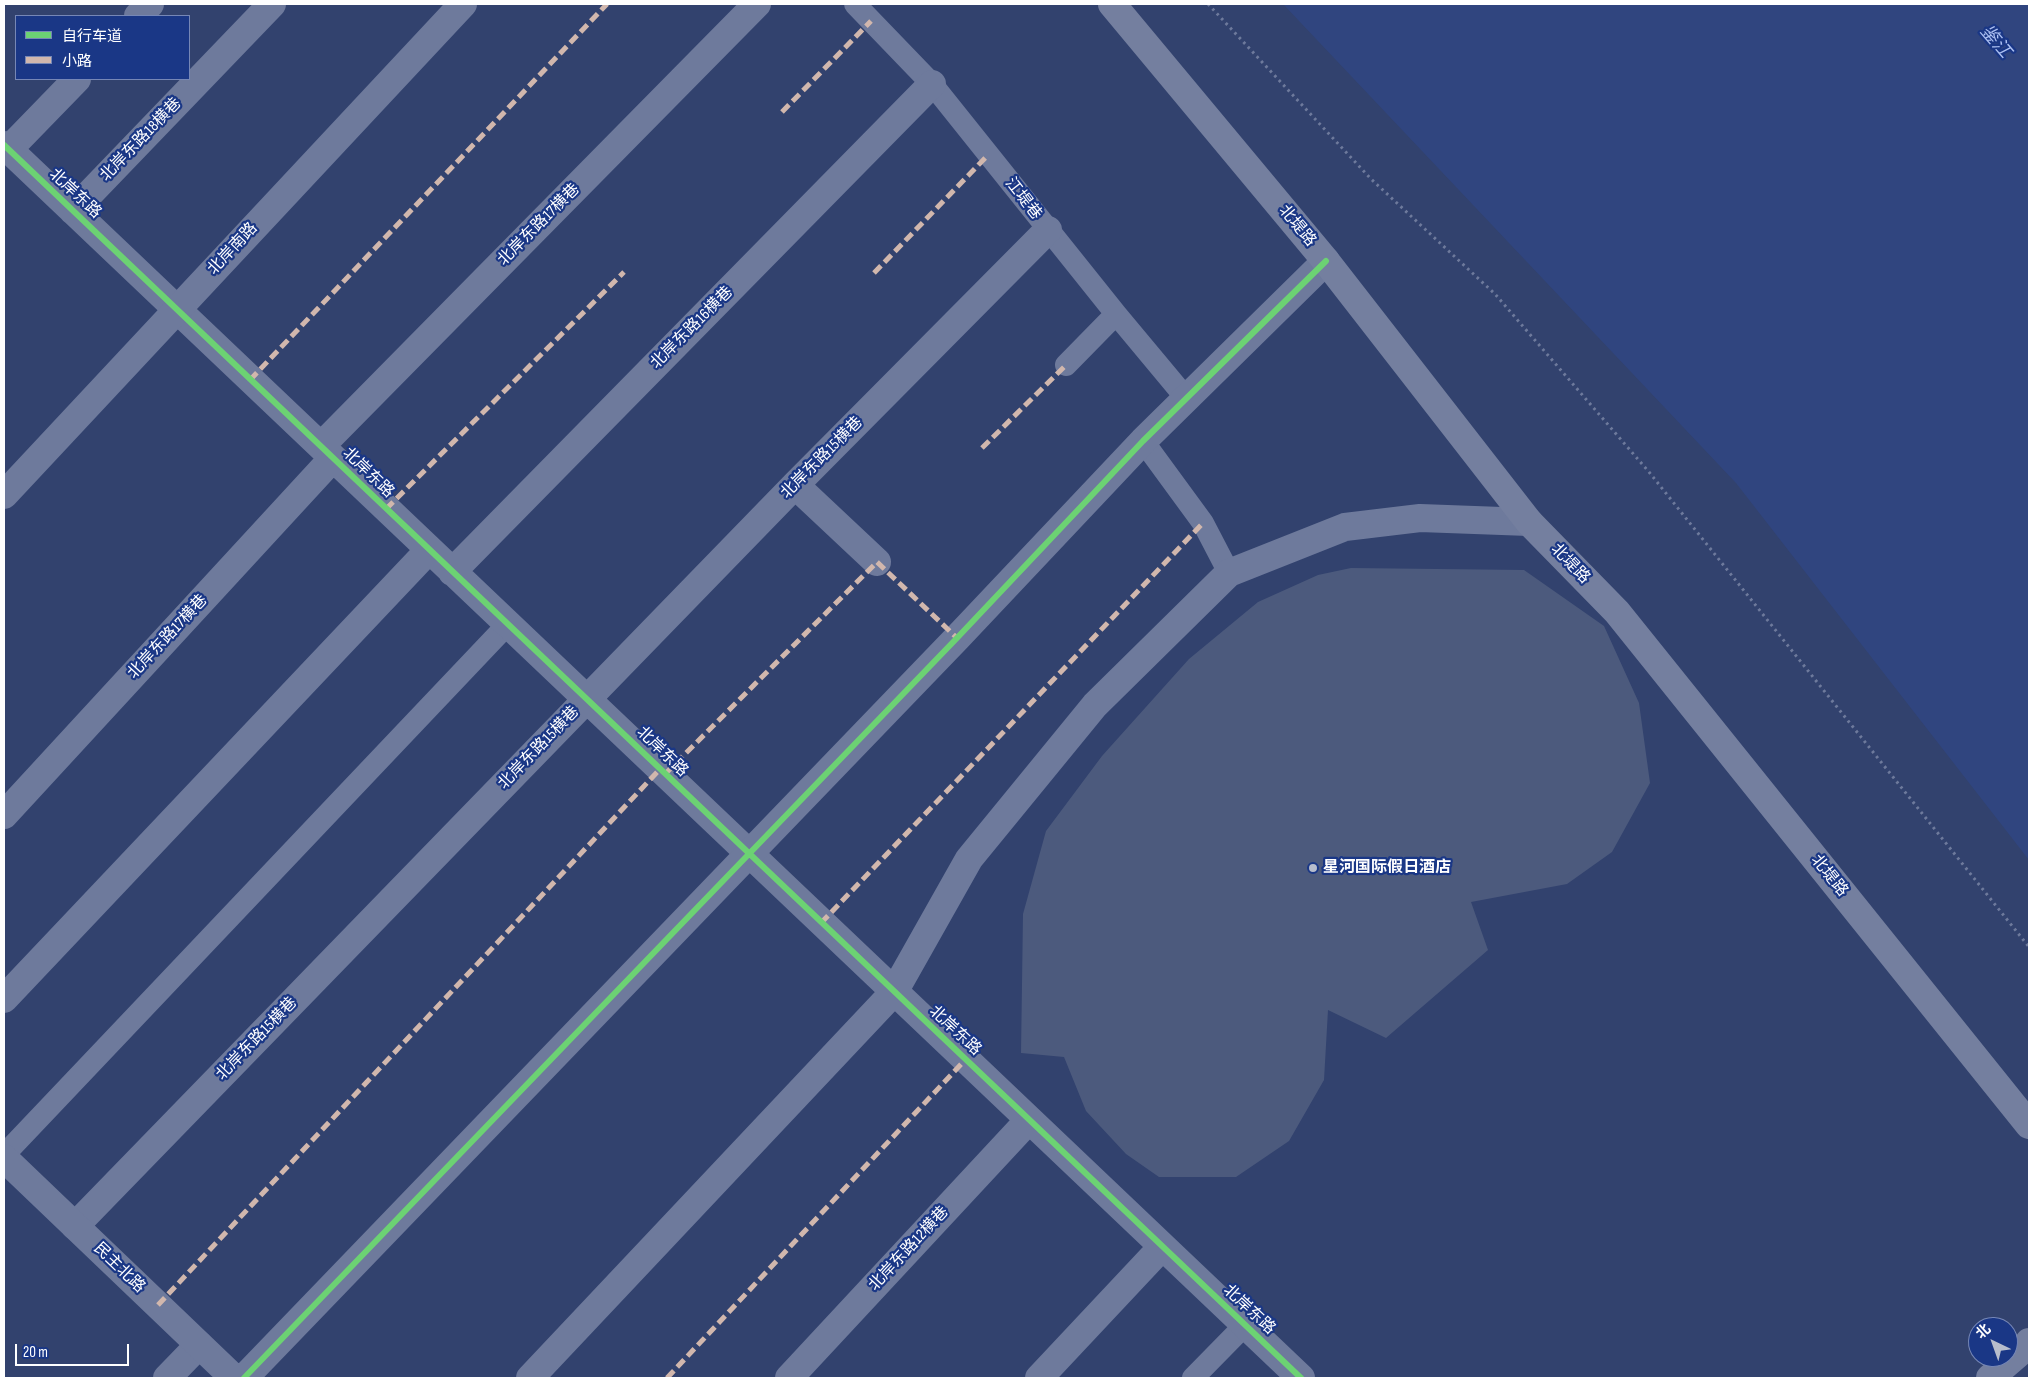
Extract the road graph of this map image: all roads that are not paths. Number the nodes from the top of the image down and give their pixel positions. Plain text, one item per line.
1 (150, 4) edge
2 (272, 4) edge
3 (463, 4) edge
4 (757, 4) edge
5 (855, 4) edge
6 (1112, 4) edge
7 (139, 15) edge
8 (76, 80) edge
9 (932, 84) junction
10 (6, 147) edge
11 (73, 211) junction
12 (1048, 230) junction
13 (1326, 261) junction
14 (177, 310) junction
15 (1116, 314) junction
16 (1066, 365) dead end
17 (1186, 398) junction
18 (1143, 441) junction
19 (327, 452) junction
20 (795, 485) junction
21 (4, 495) edge
22 (1529, 522) junction
23 (429, 550) junction
24 (877, 562) dead end
25 (452, 572) junction
26 (1230, 572) junction
27 (507, 625) junction
28 (587, 700) junction
29 (4, 815) edge
30 (748, 854) junction
31 (894, 992) junction
32 (4, 999) edge
33 (1029, 1120) junction
34 (2029, 1125) edge
35 (4, 1158) edge
36 (75, 1226) junction
37 (1162, 1247) junction
38 (1245, 1325) junction
39 (2029, 1342) edge
40 (199, 1345) junction
41 (167, 1378) edge
42 (234, 1378) edge
43 (244, 1378) edge
44 (530, 1378) edge
45 (789, 1378) edge
46 (1038, 1378) edge
47 (1193, 1378) edge
48 (1301, 1378) edge
49 (1990, 1378) edge

1 - 7 street
2 - 11 street, 北岸东路18横巷
3 - 14 street, 北岸南路
4 - 19 street, 北岸东路17横巷
5 - 9 lane, 江堤巷
6 - 13 main road, 北堤路
8 - 10 street
9 - 12 lane, 江堤巷
9 - 25 street, 北岸东路16横巷
10 - 11 street, 北岸东路
11 - 14 street, 北岸东路
12 - 15 lane, 江堤巷
12 - 20 street, 北岸东路15横巷
13 - 17 street
13 - 22 main road, 北堤路
14 - 19 street, 北岸东路
14 - 21 street, 北岸南路
15 - 16 lane
15 - 17 lane, 江堤巷
17 - 18 street
18 - 26 lane
18 - 30 street
19 - 23 street, 北岸东路
19 - 29 street, 北岸东路17横巷
20 - 24 street
20 - 28 street, 北岸东路15横巷
22 - 26 street
22 - 34 main road, 北堤路
23 - 25 street, 北岸东路
23 - 32 street
25 - 27 street, 北岸东路
26 - 31 street
27 - 28 street, 北岸东路
27 - 35 lane
28 - 30 street, 北岸东路
28 - 36 street, 北岸东路15横巷
30 - 31 street, 北岸东路
30 - 43 street
31 - 33 street, 北岸东路
31 - 44 street
33 - 37 street, 北岸东路
33 - 45 street, 北岸东路12横巷
35 - 36 street, 民主北路
36 - 40 street, 民主北路
37 - 38 street, 北岸东路
37 - 46 street
38 - 47 lane
38 - 48 street, 北岸东路
39 - 49 main road
40 - 41 street
40 - 42 street, 民主北路

